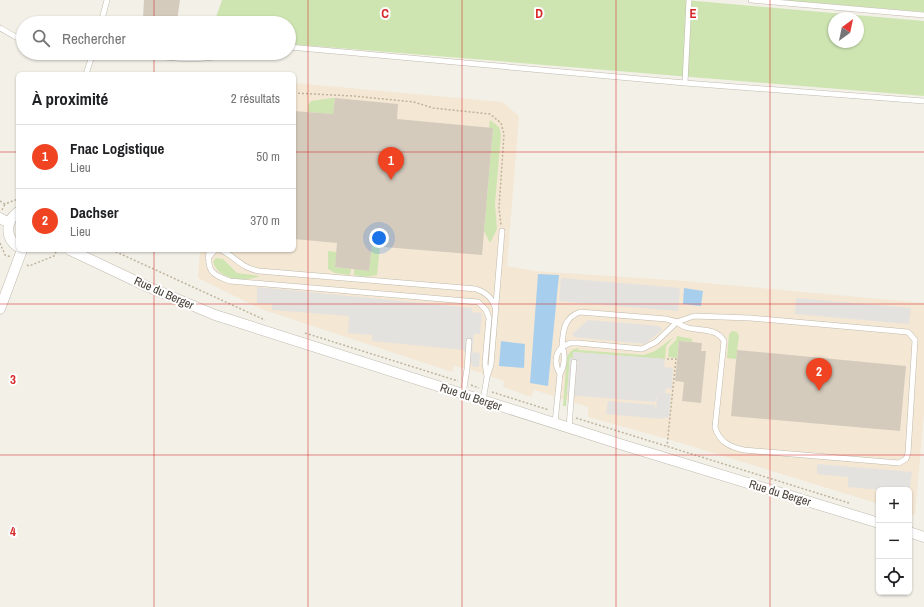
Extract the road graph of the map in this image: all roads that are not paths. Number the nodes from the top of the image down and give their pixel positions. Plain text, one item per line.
1 (107, 0) edge
2 (689, 0) edge
3 (751, 0) edge
4 (924, 15) edge
5 (103, 16) edge
6 (0, 28) edge
7 (16, 37) edge
8 (296, 48) edge
9 (91, 60) edge
10 (87, 72) edge
11 (685, 83) junction
12 (924, 101) edge
13 (16, 213) edge
14 (5, 220) edge
15 (502, 231) road end
16 (16, 245) edge
17 (21, 252) edge
18 (74, 252) edge
19 (208, 252) edge
20 (213, 252) edge
21 (224, 252) edge
22 (208, 259) junction
23 (496, 306) junction
24 (0, 308) edge
25 (677, 322) junction
26 (469, 341) dead end
27 (562, 347) junction
28 (574, 362) dead end
29 (487, 377) junction
30 (463, 394) junction
31 (483, 401) junction
32 (556, 423) junction
33 (569, 427) junction
34 (876, 522) edge
35 (912, 533) edge
36 (924, 537) edge

1 - 5 lane
2 - 11 lane
3 - 4 lane
6 - 7 lane
8 - 11 lane
9 - 10 lane
11 - 12 lane
13 - 14 street
14 - 16 street
15 - 23 lane
17 - 24 street
18 - 30 street, Rue du Berger
19 - 22 lane
20 - 22 lane
21 - 23 lane
22 - 29 lane
23 - 29 lane
25 - 25 lane
25 - 27 lane
25 - 27 lane
26 - 30 lane
27 - 32 lane
28 - 33 lane
29 - 31 lane
30 - 31 street, Rue du Berger
31 - 32 street, Rue du Berger
32 - 33 street, Rue du Berger
33 - 34 street, Rue du Berger
35 - 36 street

